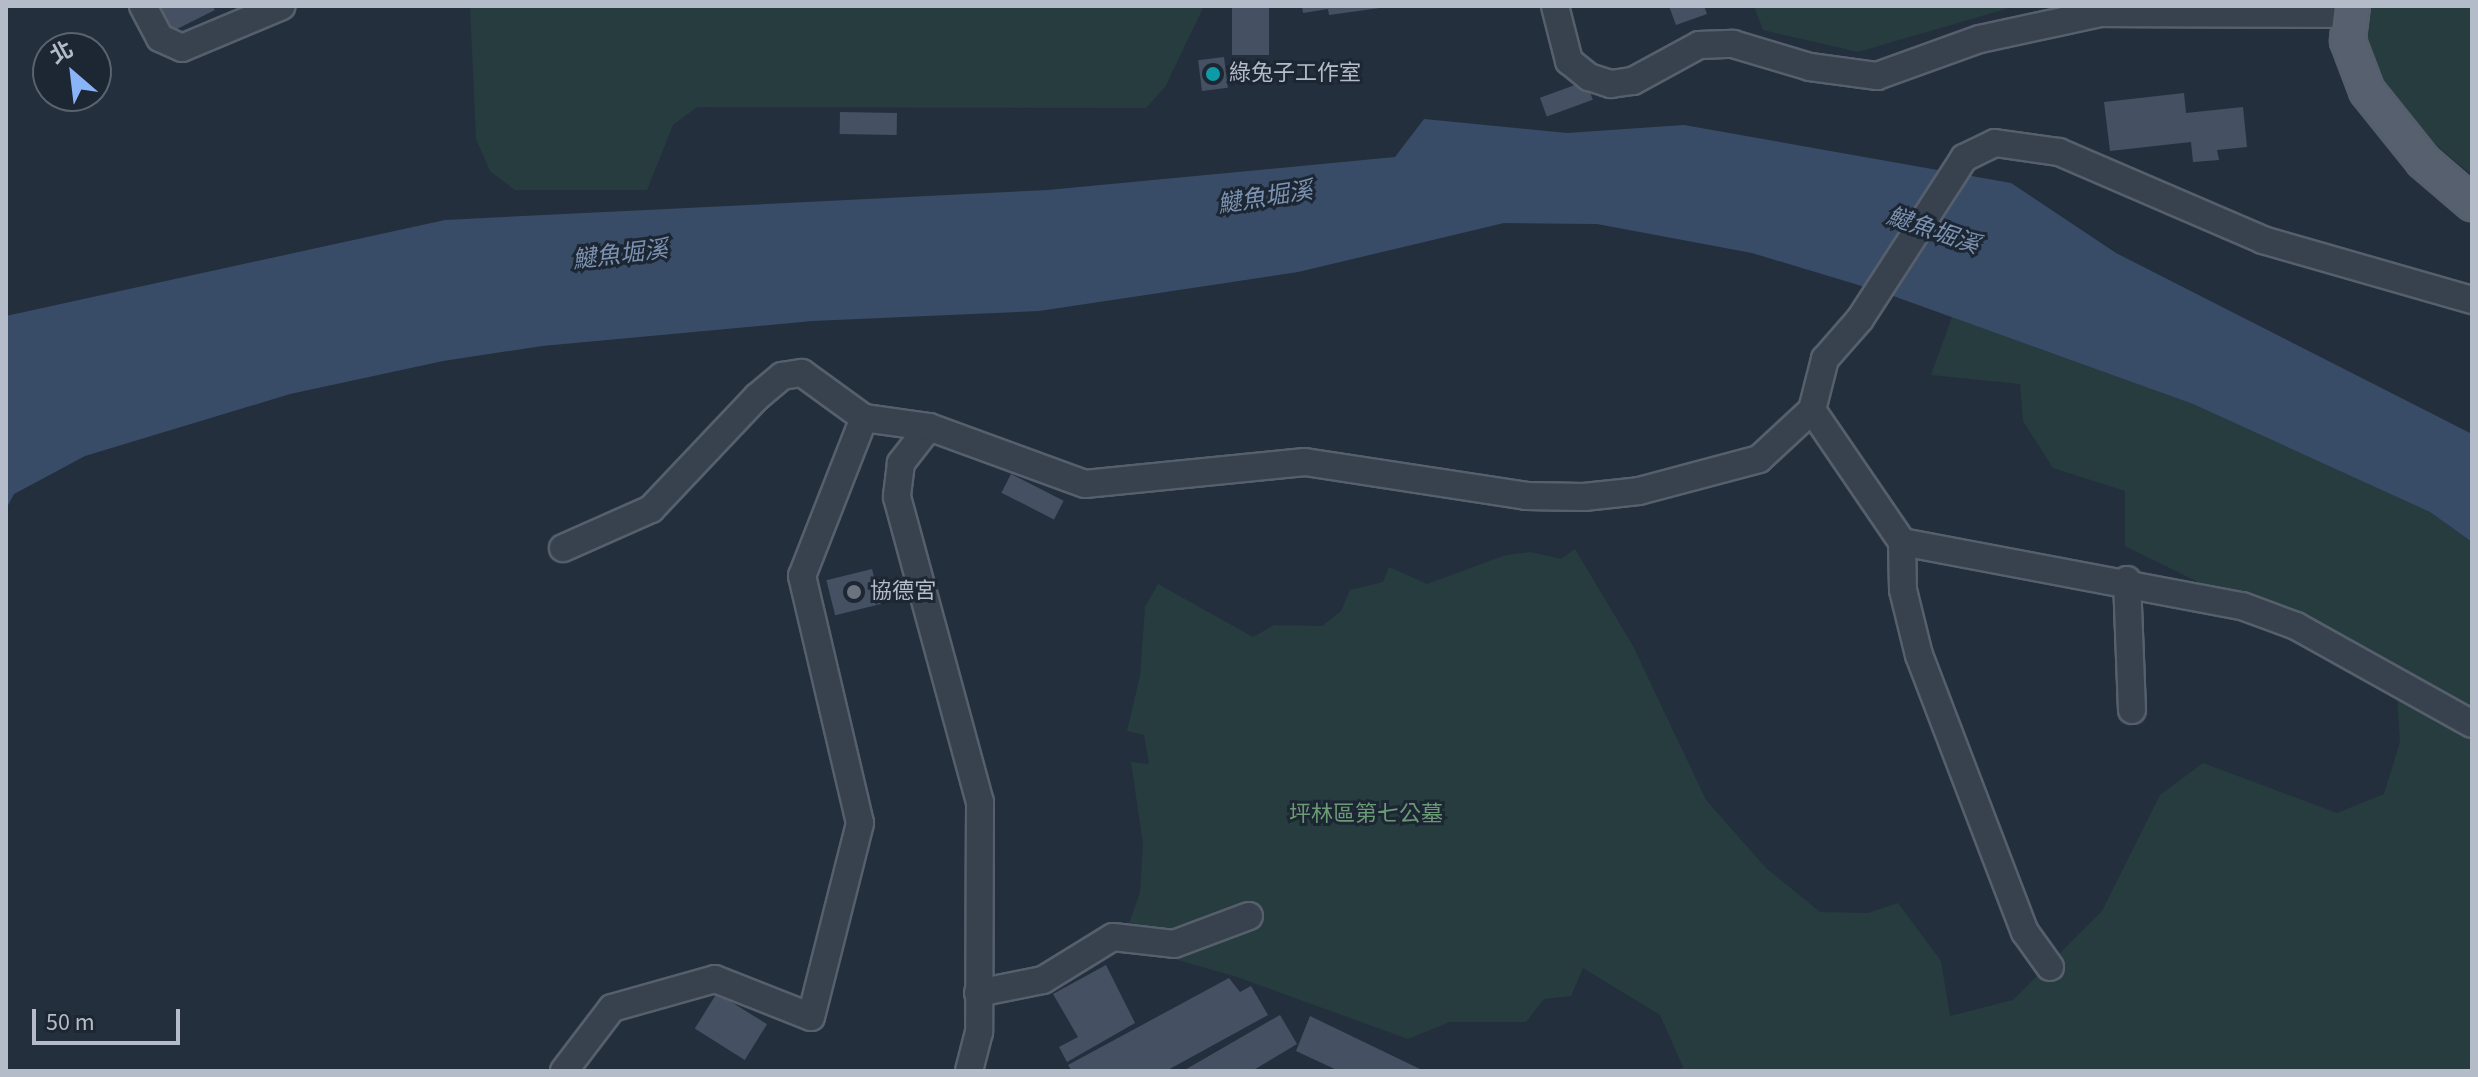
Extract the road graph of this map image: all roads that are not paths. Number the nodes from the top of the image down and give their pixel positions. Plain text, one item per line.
1 (143, 6) edge
2 (282, 6) edge
3 (1555, 6) edge
4 (2351, 10) edge
5 (2472, 203) edge
6 (2472, 300) edge
7 (1812, 410) junction
8 (864, 418) junction
9 (929, 427) junction
10 (1902, 542) junction
11 (563, 548) dead end
12 (2127, 580) junction
13 (2132, 710) dead end
14 (2472, 724) edge
15 (1249, 916) dead end
16 (2050, 967) dead end
17 (978, 993) junction
18 (564, 1071) edge
19 (969, 1071) edge

1 - 2 street
3 - 4 street
4 - 5 main road
6 - 7 street
7 - 9 street
7 - 10 street
8 - 9 street
8 - 11 street
8 - 18 street
9 - 17 street
10 - 12 street
10 - 16 street
12 - 13 street
12 - 14 street
15 - 17 street
17 - 19 street

